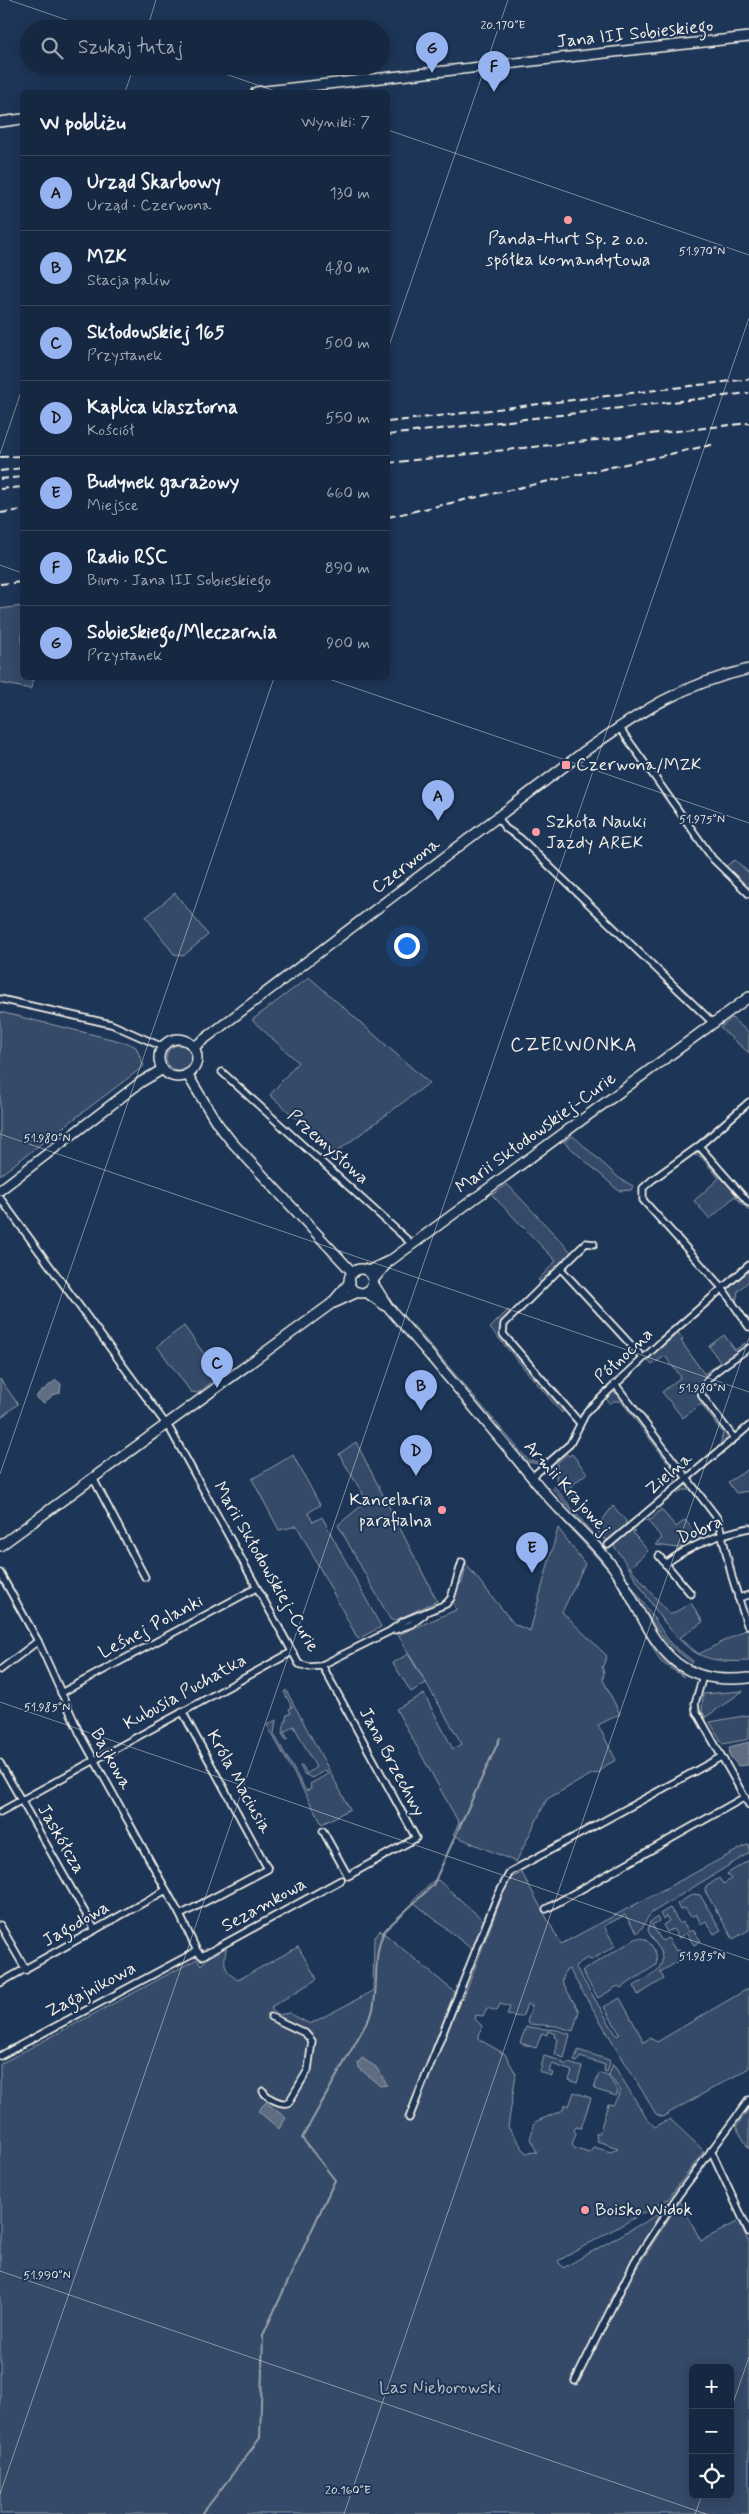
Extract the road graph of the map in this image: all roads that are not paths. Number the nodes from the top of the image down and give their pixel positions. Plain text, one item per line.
1 (749, 37) edge
2 (274, 90) edge
3 (20, 119) edge
4 (0, 122) edge
5 (749, 669) edge
6 (619, 727) junction
7 (498, 817) junction
8 (749, 894) edge
9 (749, 997) edge
10 (0, 999) edge
11 (713, 1023) junction
12 (163, 1047) junction
13 (194, 1047) junction
14 (163, 1069) junction
15 (222, 1072) dead end
16 (187, 1074) junction
17 (749, 1102) edge
18 (699, 1146) junction
19 (0, 1190) edge
20 (0, 1198) edge
21 (749, 1203) edge
22 (412, 1244) junction
23 (594, 1244) dead end
24 (390, 1260) junction
25 (749, 1265) edge
26 (561, 1268) junction
27 (368, 1271) junction
28 (352, 1273) junction
29 (373, 1281) junction
30 (350, 1282) junction
31 (723, 1289) junction
32 (362, 1292) junction
33 (331, 1304) junction
34 (390, 1309) junction
35 (749, 1327) edge
36 (749, 1348) edge
37 (643, 1358) junction
38 (615, 1384) junction
39 (579, 1422) junction
40 (166, 1425) junction
41 (749, 1426) edge
42 (734, 1438) junction
43 (532, 1477) junction
44 (93, 1478) junction
45 (687, 1479) junction
46 (749, 1528) edge
47 (723, 1534) junction
48 (608, 1545) dead end
49 (0, 1546) edge
50 (659, 1556) dead end
51 (462, 1562) dead end
52 (665, 1564) junction
53 (0, 1573) edge
54 (145, 1577) dead end
55 (256, 1588) junction
56 (691, 1594) dead end
57 (749, 1595) edge
58 (738, 1598) junction
59 (747, 1625) dead end
60 (38, 1641) junction
61 (292, 1652) junction
62 (322, 1664) junction
63 (0, 1670) edge
64 (703, 1676) junction
65 (749, 1678) edge
66 (61, 1693) junction
67 (182, 1710) junction
68 (721, 1757) junction
69 (94, 1760) junction
70 (0, 1763) edge
71 (744, 1797) junction
72 (21, 1800) junction
73 (749, 1804) edge
74 (0, 1812) edge
75 (323, 1831) dead end
76 (341, 1880) dead end
77 (166, 1890) junction
78 (546, 1909) dead end
79 (180, 1916) junction
80 (0, 1925) edge
81 (95, 1930) junction
82 (197, 1951) junction
83 (202, 1956) joint
84 (26, 1970) junction
85 (0, 1983) edge
86 (271, 2017) dead end
87 (0, 2056) edge
88 (263, 2091) dead end
89 (749, 2100) edge
90 (409, 2118) dead end
91 (711, 2150) junction
92 (749, 2232) edge
93 (574, 2381) dead end

1 - 2 street, Jana III Sobieskiego
3 - 4 street
5 - 6 street, Czerwona
6 - 7 street, Czerwona
6 - 8 street
7 - 11 street
7 - 13 street, Czerwona
9 - 11 street, Marii Skłodowskiej-Curie
10 - 12 street
11 - 22 street, Marii Skłodowskiej-Curie
12 - 13 street
12 - 14 street
13 - 16 street
14 - 16 street
14 - 19 street
15 - 22 street, Przemysłowa
16 - 28 street
17 - 18 street
18 - 21 street
18 - 31 street
20 - 40 street, Marii Skłodowskiej-Curie
22 - 24 street, Marii Skłodowskiej-Curie
23 - 26 street
24 - 27 street, Marii Skłodowskiej-Curie
24 - 29 street, Marii Skłodowskiej-Curie
25 - 31 street, Północna
26 - 37 street
26 - 39 street
27 - 28 street
27 - 29 street
28 - 30 street
29 - 32 street
29 - 34 street
30 - 32 street
30 - 33 street
31 - 35 street
31 - 37 street, Północna
32 - 33 street
32 - 34 street, Armii Krajowej
33 - 40 street
34 - 43 street, Armii Krajowej
36 - 42 street
37 - 38 street, Północna
38 - 39 street, Północna
38 - 45 street
39 - 43 street, Północna
40 - 44 street
40 - 55 street, Marii Skłodowskiej-Curie
41 - 42 street, Zielna
42 - 45 street, Zielna
43 - 64 street, Armii Krajowej
44 - 49 street
44 - 54 street
45 - 47 street
45 - 48 street, Zielna
46 - 47 street, Dobra
47 - 52 street, Dobra
47 - 58 street
50 - 52 street
51 - 62 street, Marii Skłodowskiej-Curie
52 - 56 street
53 - 60 street, Bajkowa
55 - 61 street, Marii Skłodowskiej-Curie
55 - 66 street, Leśnej Polanki
57 - 58 street
58 - 59 street
60 - 63 street
60 - 66 street, Bajkowa
61 - 62 street, Marii Skłodowskiej-Curie
61 - 67 street, Kubusia Puchatka
62 - 75 street, Jana Brzechwy
64 - 65 street, Armii Krajowej
64 - 68 street
66 - 69 street, Bajkowa
67 - 69 street, Kubusia Puchatka
67 - 79 street, Króla Maciusia
68 - 71 street
68 - 90 street
69 - 72 street, Kubusia Puchatka
69 - 77 street, Bajkowa
70 - 72 street, Jaskółcza
71 - 73 street
71 - 78 street
72 - 74 street, Kubusia Puchatka
72 - 81 street, Jaskółcza
76 - 83 street, Sezamkowa
77 - 79 street, Bajkowa
77 - 81 street, Jagodowa
79 - 82 street, Bajkowa
80 - 84 street
81 - 84 street, Jagodowa
82 - 83 street, Bajkowa
82 - 87 street, Zagajnikowa
84 - 85 street, Jagodowa
86 - 88 street
89 - 91 street
91 - 92 street
91 - 93 street

